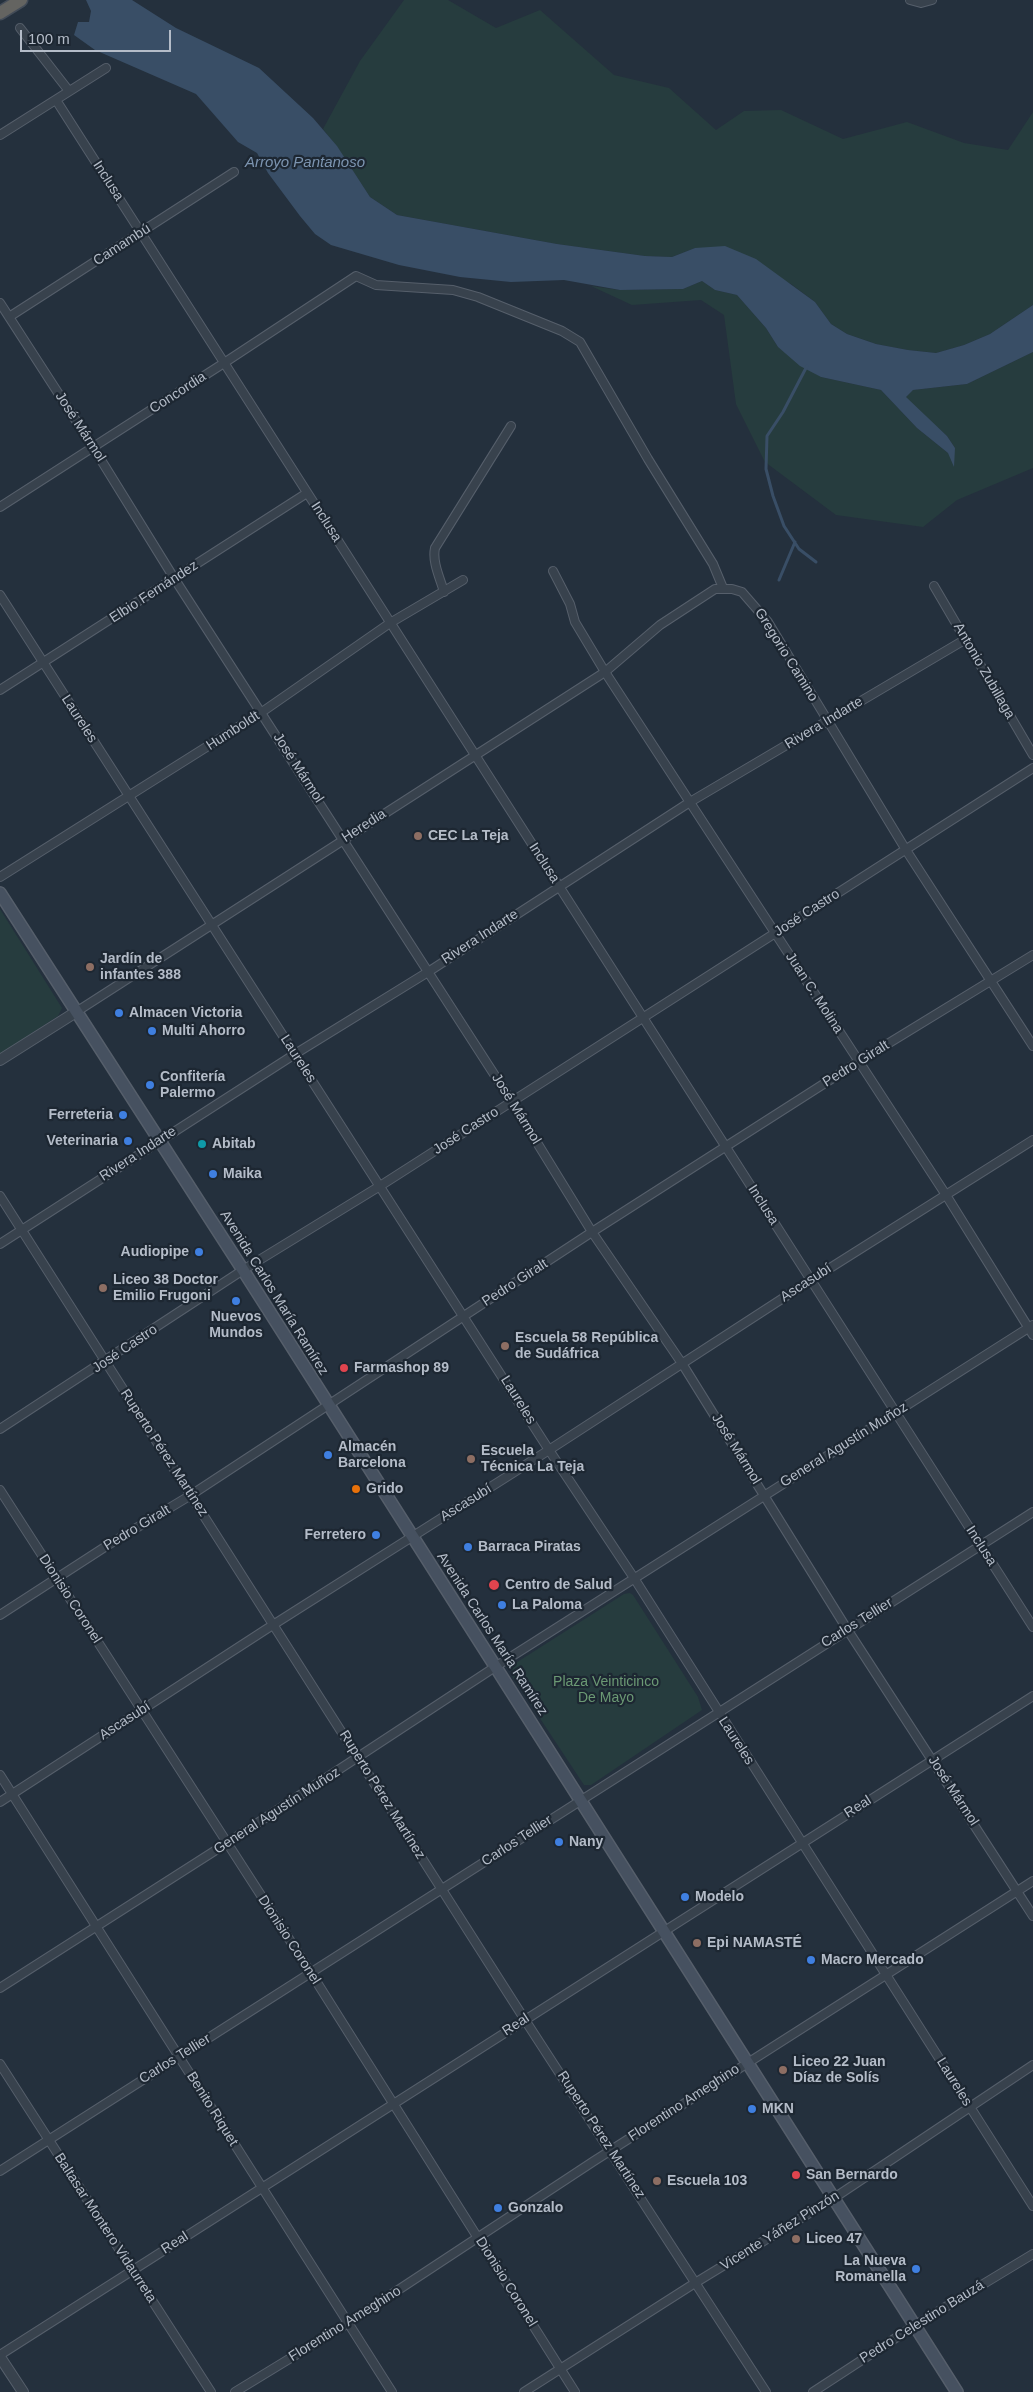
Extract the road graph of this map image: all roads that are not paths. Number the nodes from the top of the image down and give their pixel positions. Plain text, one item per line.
1 (21, 0) edge
2 (910, 0) edge
3 (931, 1) edge
4 (0, 13) edge
5 (20, 28) dead end
6 (106, 68) dead end
7 (69, 92) junction
8 (56, 100) junction
9 (0, 135) edge
10 (234, 172) dead end
11 (141, 233) junction
12 (0, 303) edge
13 (9, 317) junction
14 (224, 363) junction
15 (511, 426) dead end
16 (93, 447) junction
17 (307, 493) junction
18 (0, 507) edge
19 (553, 571) dead end
20 (174, 578) junction
21 (463, 580) dead end
22 (934, 586) dead end
23 (722, 588) junction
24 (444, 592) junction
25 (0, 595) edge
26 (390, 623) junction
27 (966, 639) junction
28 (43, 663) junction
29 (605, 672) junction
30 (0, 690) edge
31 (262, 712) junction
32 (827, 722) junction
33 (475, 755) junction
34 (1033, 755) edge
35 (1033, 768) edge
36 (129, 797) junction
37 (690, 802) junction
38 (344, 839) junction
39 (906, 850) junction
40 (0, 877) edge
41 (558, 886) junction
42 (0, 893) edge
43 (211, 923) junction
44 (775, 933) junction
45 (1033, 955) edge
46 (428, 972) junction
47 (992, 981) junction
48 (76, 1012) junction
49 (643, 1018) junction
50 (1033, 1046) edge
51 (295, 1054) junction
52 (0, 1060) edge
53 (858, 1062) junction
54 (512, 1102) junction
55 (1033, 1140) edge
56 (158, 1141) junction
57 (726, 1147) junction
58 (380, 1186) junction
59 (946, 1195) junction
60 (0, 1196) edge
61 (22, 1230) junction
62 (592, 1232) junction
63 (0, 1244) edge
64 (243, 1270) junction
65 (811, 1280) junction
66 (465, 1316) junction
67 (1031, 1326) edge
68 (1033, 1335) edge
69 (105, 1362) junction
70 (682, 1365) junction
71 (328, 1406) junction
72 (896, 1412) junction
73 (0, 1429) edge
74 (549, 1450) junction
75 (0, 1490) edge
76 (191, 1495) junction
77 (765, 1495) junction
78 (1033, 1512) edge
79 (411, 1537) junction
80 (981, 1546) junction
81 (56, 1578) junction
82 (634, 1578) junction
83 (0, 1615) edge
84 (273, 1624) junction
85 (1033, 1627) edge
86 (847, 1629) junction
87 (495, 1666) junction
88 (1033, 1696) edge
89 (142, 1711) junction
90 (718, 1713) junction
91 (358, 1758) junction
92 (933, 1760) junction
93 (0, 1775) edge
94 (12, 1794) junction
95 (581, 1800) junction
96 (0, 1802) edge
97 (227, 1843) junction
98 (802, 1843) junction
99 (1033, 1881) edge
100 (442, 1890) junction
101 (1017, 1891) junction
102 (1033, 1916) edge
103 (96, 1926) junction
104 (664, 1930) junction
105 (311, 1973) junction
106 (887, 1974) junction
107 (0, 1988) edge
108 (525, 2020) junction
109 (179, 2057) junction
110 (748, 2062) junction
111 (0, 2064) edge
112 (1033, 2065) edge
113 (394, 2104) junction
114 (969, 2107) junction
115 (48, 2140) junction
116 (611, 2150) junction
117 (0, 2171) edge
118 (261, 2188) junction
119 (834, 2198) junction
120 (1033, 2206) edge
121 (479, 2237) junction
122 (1033, 2254) edge
123 (132, 2270) junction
124 (695, 2283) junction
125 (348, 2323) junction
126 (914, 2326) junction
127 (0, 2356) edge
128 (560, 2369) junction
129 (22, 2392) edge
130 (211, 2392) edge
131 (235, 2392) edge
132 (392, 2392) edge
133 (524, 2392) edge
134 (575, 2392) edge
135 (766, 2392) edge
136 (813, 2392) edge
137 (957, 2392) edge

1 - 4 highway
2 - 3 street
5 - 7 street
6 - 7 street
7 - 8 street
8 - 9 street
8 - 11 street, Inclusa
10 - 11 street, Camambú
11 - 13 street, Camambú
11 - 14 street, Inclusa
12 - 13 street, José Mármol
13 - 16 street, José Mármol
14 - 16 street, Concordia
14 - 17 street, Inclusa
14 - 23 street, Concordia
15 - 24 street
16 - 18 street, Concordia
16 - 20 street, José Mármol
17 - 20 street, Elbio Fernández
17 - 26 street, Inclusa
19 - 29 street, Juan C. Molina
20 - 28 street, Elbio Fernández
20 - 31 street, José Mármol
21 - 24 street, Humboldt
22 - 27 street, Antonio Zubillaga
23 - 29 street, Heredia
23 - 32 street, Gregorio Camino
24 - 26 street, Humboldt
25 - 28 street, Laureles
26 - 31 street, Humboldt
26 - 33 street, Inclusa
27 - 32 street, Rivera Indarte
27 - 34 street, Antonio Zubillaga
28 - 30 street, Elbio Fernández
28 - 36 street, Laureles
29 - 33 street, Heredia
29 - 37 street, Juan C. Molina
31 - 36 street, Humboldt
31 - 38 street, José Mármol
32 - 37 street, Rivera Indarte
32 - 39 street, Gregorio Camino
33 - 38 street, Heredia
33 - 41 street, Inclusa
35 - 39 street, José Castro
36 - 40 street, Humboldt
36 - 43 street, Laureles
37 - 41 street, Rivera Indarte
37 - 44 street, Juan C. Molina
38 - 43 street, Heredia
38 - 46 street, José Mármol
39 - 44 street, José Castro
39 - 47 street, Gregorio Camino
41 - 46 street, Rivera Indarte
41 - 49 street, Inclusa
42 - 48 main road, Avenida Carlos María Ramírez
43 - 48 street, Heredia
43 - 51 street, Laureles
44 - 49 street, José Castro
44 - 53 street, Juan C. Molina
45 - 47 street, Pedro Giralt
46 - 51 street, Rivera Indarte
46 - 54 street, José Mármol
47 - 50 street, Gregorio Camino
47 - 53 street, Pedro Giralt
48 - 52 street, Heredia
48 - 56 main road, Avenida Carlos María Ramírez
49 - 54 street, José Castro
49 - 57 street, Inclusa
51 - 56 street, Rivera Indarte
51 - 58 street, Laureles
53 - 57 street, Pedro Giralt
53 - 59 street, Juan C. Molina
54 - 58 street, José Castro
54 - 62 street, José Mármol
55 - 59 street, Ascasubí
56 - 61 street, Rivera Indarte
56 - 64 main road, Avenida Carlos María Ramírez
57 - 62 street, Pedro Giralt
57 - 65 street, Inclusa
58 - 64 street, José Castro
58 - 66 street, Laureles
59 - 65 street, Ascasubí
59 - 67 street, Juan C. Molina
60 - 61 street, Ruperto Pérez Martínez
61 - 63 street, Rivera Indarte
61 - 69 street, Ruperto Pérez Martínez
62 - 66 street, Pedro Giralt
62 - 70 street, José Mármol
64 - 69 street, José Castro
64 - 71 main road, Avenida Carlos María Ramírez
65 - 70 street, Ascasubí
65 - 72 street, Inclusa
66 - 71 street, Pedro Giralt
66 - 74 street, Laureles
67 - 68 street, Juan C. Molina
67 - 72 street, General Agustín Muñoz
69 - 73 street, José Castro
69 - 76 street, Ruperto Pérez Martínez
70 - 74 street, Ascasubí
70 - 77 street, José Mármol
71 - 76 street, Pedro Giralt
71 - 79 main road, Avenida Carlos María Ramírez
72 - 77 street, General Agustín Muñoz
72 - 80 street, Inclusa
74 - 79 street, Ascasubí
74 - 82 street, Laureles
75 - 81 street, Dionisio Coronel
76 - 81 street, Pedro Giralt
76 - 84 street, Ruperto Pérez Martínez
77 - 82 street, General Agustín Muñoz
77 - 86 street, José Mármol
78 - 80 street, Carlos Tellier
79 - 84 street, Ascasubí
79 - 87 main road, Avenida Carlos María Ramírez
80 - 85 street, Inclusa
80 - 86 street, Carlos Tellier
81 - 83 street, Pedro Giralt
81 - 89 street, Dionisio Coronel
82 - 87 street, General Agustín Muñoz
82 - 90 street, Laureles
84 - 89 street, Ascasubí
84 - 91 street, Ruperto Pérez Martínez
86 - 90 street, Carlos Tellier
86 - 92 street, José Mármol
87 - 91 street, General Agustín Muñoz
87 - 95 main road, Avenida Carlos María Ramírez
88 - 92 street, Real
89 - 94 street, Ascasubí
89 - 97 street, Dionisio Coronel
90 - 95 street, Carlos Tellier
90 - 98 street, Laureles
91 - 97 street, General Agustín Muñoz
91 - 100 street, Ruperto Pérez Martínez
92 - 98 street, Real
92 - 101 street, José Mármol
93 - 94 street, Benito Riquet
94 - 96 street, Ascasubí
94 - 103 street, Benito Riquet
95 - 100 street, Carlos Tellier
95 - 104 main road, Avenida Carlos María Ramírez
97 - 103 street, General Agustín Muñoz
97 - 105 street, Dionisio Coronel
98 - 104 street, Real
98 - 106 street, Laureles
99 - 101 street, Florentino Ameghino
100 - 105 street, Carlos Tellier
100 - 108 street, Ruperto Pérez Martínez
101 - 102 street, José Mármol
101 - 106 street, Florentino Ameghino
103 - 107 street, General Agustín Muñoz
103 - 109 street, Benito Riquet
104 - 108 street, Real
104 - 110 main road, Avenida Carlos María Ramírez
105 - 109 street, Carlos Tellier
105 - 113 street, Dionisio Coronel
106 - 110 street, Florentino Ameghino
106 - 114 street, Laureles
108 - 113 street, Real
108 - 116 street, Ruperto Pérez Martínez
109 - 115 street, Carlos Tellier
109 - 118 street, Benito Riquet
110 - 116 street, Florentino Ameghino
110 - 119 main road, Avenida Carlos María Ramírez
111 - 115 street, Baltasar Montero Vidaurreta
112 - 114 street, Vicente Yáñez Pinzón
113 - 118 street, Real
113 - 121 street, Dionisio Coronel
114 - 119 street, Vicente Yáñez Pinzón
114 - 120 street, Laureles
115 - 117 street, Carlos Tellier
115 - 123 street, Baltasar Montero Vidaurreta
116 - 121 street, Florentino Ameghino
116 - 124 street, Ruperto Pérez Martínez
118 - 123 street, Real
118 - 125 street, Benito Riquet
119 - 124 street, Vicente Yáñez Pinzón
119 - 126 main road, Avenida Carlos María Ramírez
121 - 125 street, Florentino Ameghino
121 - 128 street, Dionisio Coronel
122 - 126 street, Pedro Celestino Bauzá
123 - 127 street, Real
123 - 130 street, Baltasar Montero Vidaurreta
124 - 128 street, Vicente Yáñez Pinzón
124 - 135 street, Ruperto Pérez Martínez
125 - 131 street, Florentino Ameghino
125 - 132 street, Benito Riquet
126 - 136 street, Pedro Celestino Bauzá
126 - 137 main road, Avenida Carlos María Ramírez
127 - 129 street
128 - 133 street, Vicente Yáñez Pinzón
128 - 134 street, Dionisio Coronel

